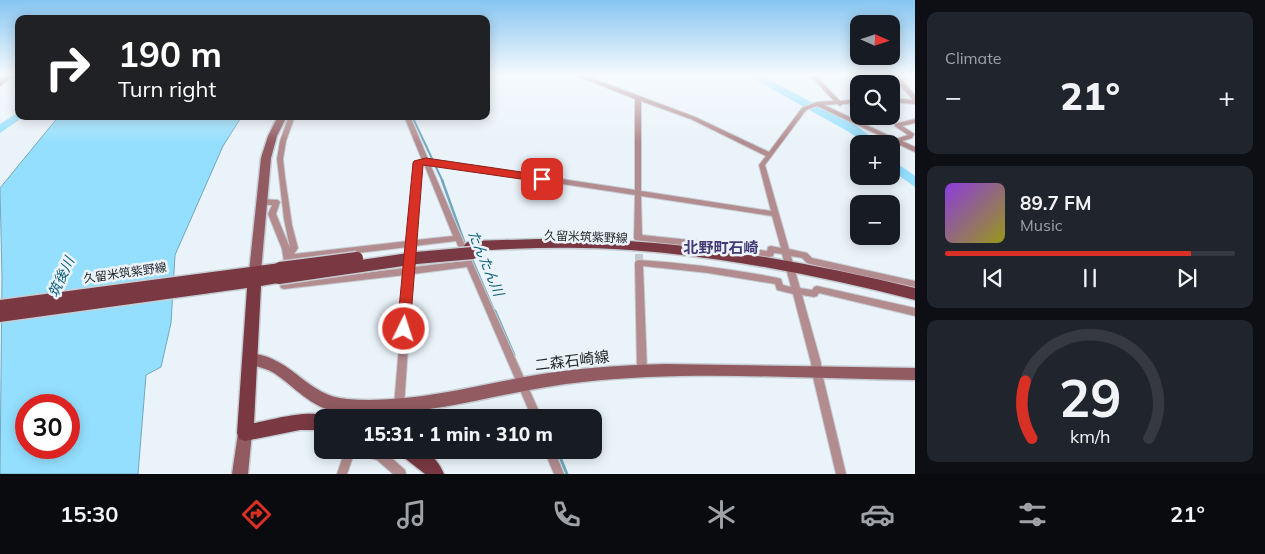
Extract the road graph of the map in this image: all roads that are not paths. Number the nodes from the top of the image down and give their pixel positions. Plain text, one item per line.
1 (833, 97) edge
2 (638, 98) joint
3 (915, 99) edge
4 (900, 100) edge
5 (850, 102) edge
6 (817, 104) junction
7 (840, 104) junction
8 (281, 120) edge
9 (290, 120) edge
10 (410, 120) edge
11 (915, 121) edge
12 (882, 135) edge
13 (900, 140) edge
14 (900, 143) edge
15 (915, 150) edge
16 (770, 155) junction
17 (426, 162) junction
18 (639, 193) junction
19 (262, 202) junction
20 (775, 214) junction
21 (458, 238) junction
22 (411, 242) junction
23 (787, 252) junction
24 (471, 254) junction
25 (282, 268) junction
26 (792, 270) junction
27 (408, 271) junction
28 (254, 277) junction
29 (222, 281) junction
30 (915, 284) edge
31 (797, 291) junction
32 (915, 294) edge
33 (915, 302) edge
34 (0, 306) edge
35 (915, 312) edge
36 (0, 316) edge
37 (250, 359) junction
38 (642, 369) junction
39 (817, 373) junction
40 (915, 374) edge
41 (523, 384) junction
42 (399, 406) junction
43 (348, 409) edge
44 (380, 409) edge
45 (533, 409) edge
46 (314, 422) edge
47 (245, 433) junction
48 (347, 459) edge
49 (384, 459) edge
50 (420, 459) edge
51 (553, 459) edge
52 (240, 474) edge
53 (342, 474) edge
54 (401, 474) edge
55 (435, 474) edge
56 (559, 474) edge
57 (841, 474) edge

1 - 7 street
2 - 16 street
2 - 18 street
3 - 4 street
5 - 7 street
6 - 7 street
6 - 12 street
6 - 16 street
8 - 19 main road
9 - 25 street
10 - 17 street
11 - 13 street
14 - 15 street
16 - 20 street
17 - 18 street
17 - 21 street
17 - 22 street
18 - 20 street
18 - 23 street
19 - 25 street
19 - 28 main road
20 - 23 street
21 - 22 street
21 - 24 street
22 - 25 street
22 - 27 street
23 - 26 street
23 - 30 street
24 - 25 main road, 久留米筑紫野線, bridge
24 - 26 main road, 久留米筑紫野線
24 - 27 street
24 - 41 street
25 - 27 street
25 - 28 main road, 久留米筑紫野線
26 - 31 street
26 - 32 main road, 久留米筑紫野線
26 - 33 main road, 久留米筑紫野線
27 - 42 street
28 - 29 main road, 久留米筑紫野線
28 - 37 main road
29 - 34 main road, 久留米筑紫野線
29 - 36 main road, 久留米筑紫野線
31 - 35 street
31 - 38 street
31 - 39 street
37 - 43 main road, 二森石崎線
37 - 47 main road
38 - 39 main road, 二森石崎線
38 - 41 main road, 二森石崎線
39 - 40 main road, 二森石崎線
39 - 57 street
41 - 42 main road, 二森石崎線
41 - 45 street
42 - 44 main road, 二森石崎線
46 - 47 main road
47 - 52 main road
48 - 53 street
49 - 54 street
50 - 55 main road
51 - 56 street

